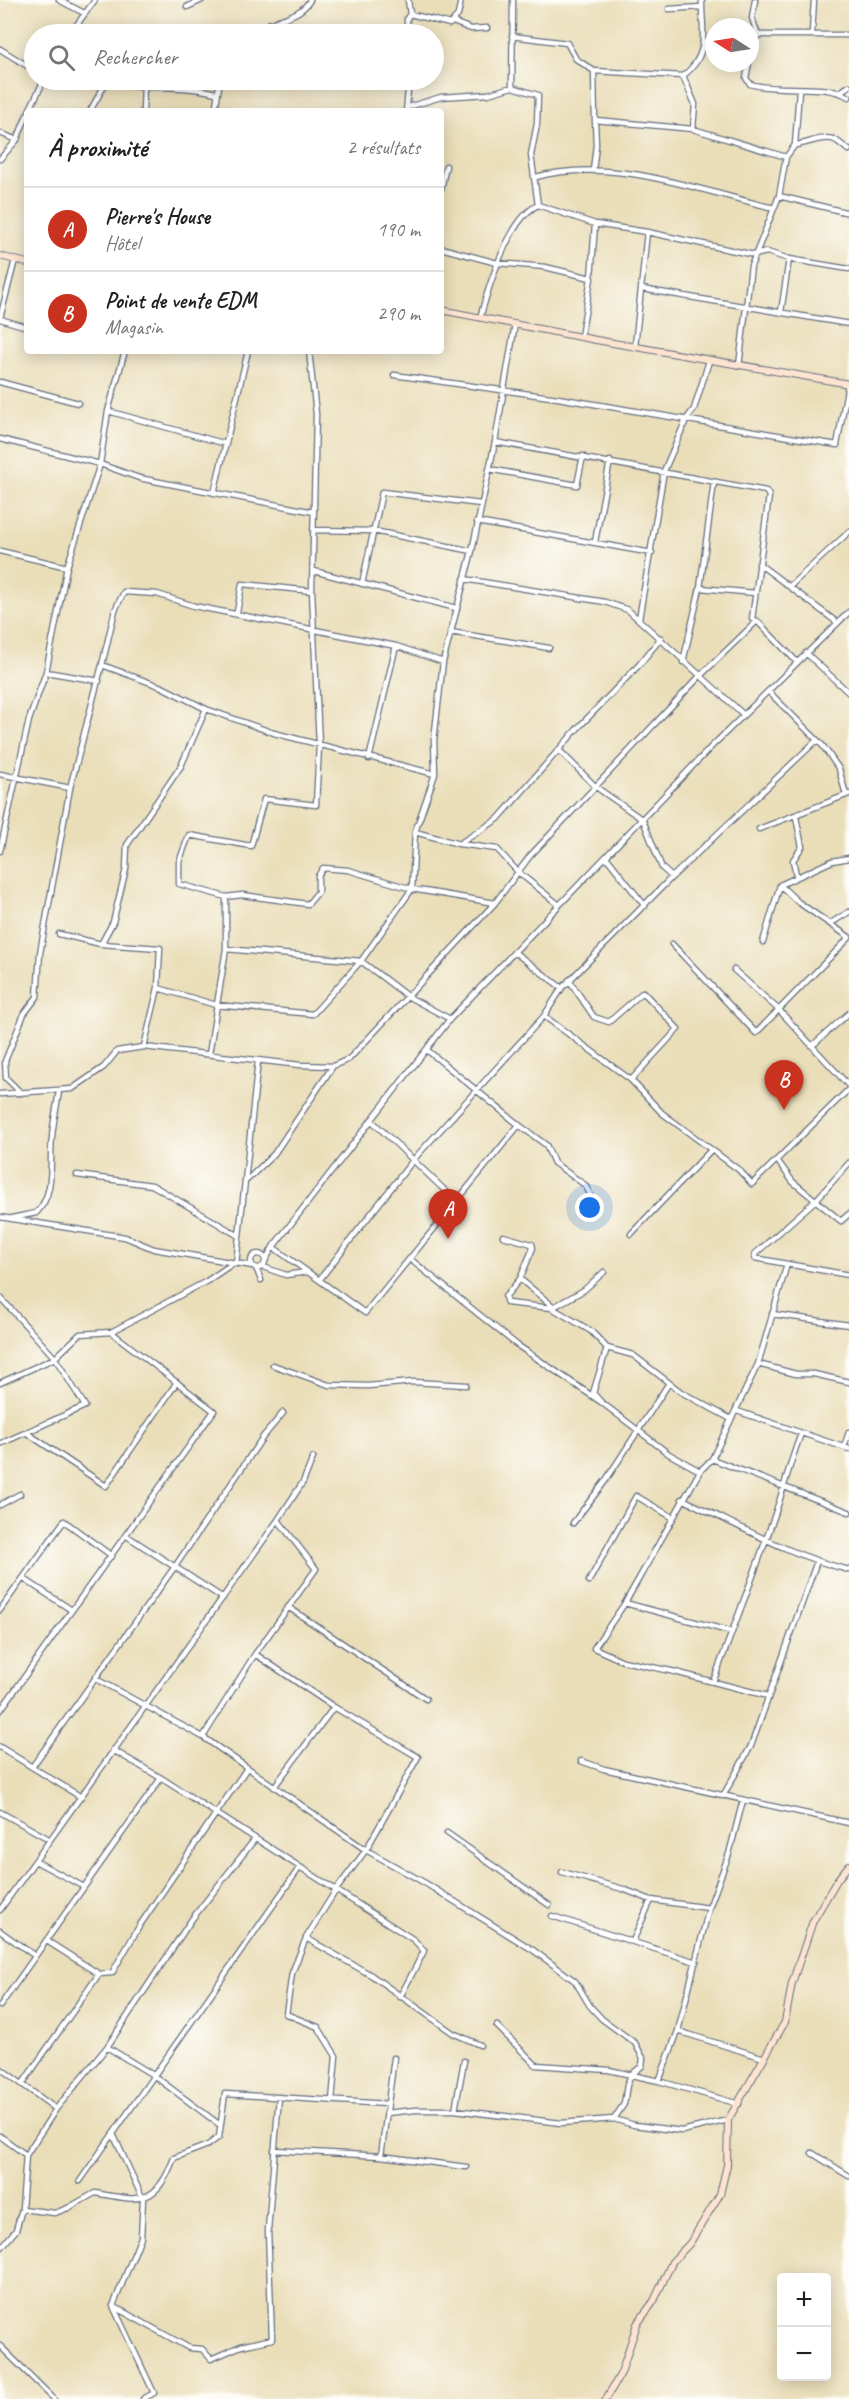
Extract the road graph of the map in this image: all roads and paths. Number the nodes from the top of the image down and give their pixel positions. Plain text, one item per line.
1 (59, 0) edge
2 (95, 0) edge
3 (202, 0) edge
4 (310, 0) edge
5 (408, 0) edge
6 (462, 0) edge
7 (513, 0) edge
8 (702, 0) edge
9 (755, 0) edge
10 (814, 0) edge
11 (187, 7) dead end
12 (702, 7) junction
13 (669, 9) dead end
14 (84, 13) junction
15 (410, 14) junction
16 (752, 18) edge
17 (453, 22) junction
18 (77, 24) edge
19 (272, 24) edge
20 (407, 24) edge
21 (487, 28) dead end
22 (812, 33) junction
23 (759, 35) edge
24 (849, 35) edge
25 (512, 36) junction
26 (0, 49) edge
27 (24, 63) edge
28 (594, 71) junction
29 (747, 72) edge
30 (683, 76) junction
31 (849, 86) edge
32 (512, 87) junction
33 (39, 90) edge
34 (100, 90) edge
35 (144, 90) edge
36 (200, 90) edge
37 (217, 90) edge
38 (408, 90) edge
39 (799, 90) junction
40 (840, 92) junction
41 (216, 93) junction
42 (849, 97) edge
43 (30, 108) edge
44 (91, 108) edge
45 (143, 108) edge
46 (214, 108) edge
47 (407, 108) edge
48 (410, 108) edge
49 (595, 120) junction
50 (24, 122) edge
51 (693, 129) junction
52 (0, 133) edge
53 (16, 140) junction
54 (795, 145) junction
55 (849, 150) edge
56 (786, 157) junction
57 (0, 159) edge
58 (446, 166) dead end
59 (593, 171) junction
60 (444, 175) edge
61 (536, 177) junction
62 (779, 196) junction
63 (538, 206) junction
64 (774, 208) junction
65 (849, 213) edge
66 (595, 224) junction
67 (647, 232) junction
68 (444, 249) edge
69 (754, 255) junction
70 (0, 256) edge
71 (789, 258) junction
72 (15, 260) junction
73 (24, 262) edge
74 (497, 264) junction
75 (849, 269) edge
76 (591, 278) junction
77 (642, 289) junction
78 (745, 307) junction
79 (444, 311) edge
80 (781, 312) junction
81 (480, 318) junction
82 (0, 319) edge
83 (515, 324) junction
84 (849, 324) edge
85 (24, 326) edge
86 (581, 337) junction
87 (635, 346) junction
88 (124, 354) edge
89 (247, 354) edge
90 (309, 354) edge
91 (708, 361) junction
92 (739, 366) junction
93 (394, 375) dead end
94 (0, 382) edge
95 (848, 384) edge
96 (503, 392) junction
97 (78, 403) dead end
98 (108, 411) junction
99 (686, 420) junction
100 (0, 439) edge
101 (495, 442) junction
102 (226, 444) junction
103 (583, 456) junction
104 (610, 461) junction
105 (100, 464) junction
106 (489, 469) junction
107 (664, 471) junction
108 (714, 482) junction
109 (214, 493) junction
110 (482, 504) junction
111 (314, 512) junction
112 (477, 522) junction
113 (313, 530) junction
114 (374, 531) junction
115 (849, 532) edge
116 (595, 542) junction
117 (0, 551) edge
118 (471, 551) junction
119 (652, 553) junction
120 (759, 564) junction
121 (67, 567) junction
122 (314, 571) junction
123 (464, 579) junction
124 (362, 584) junction
125 (791, 585) junction
126 (700, 588) junction
127 (312, 591) junction
128 (754, 593) junction
129 (456, 608) junction
130 (237, 612) junction
131 (849, 612) edge
132 (639, 619) junction
133 (757, 621) junction
134 (838, 623) junction
135 (313, 631) junction
136 (450, 632) junction
137 (661, 638) junction
138 (396, 646) junction
139 (549, 648) dead end
140 (806, 653) junction
141 (443, 662) junction
142 (683, 662) junction
143 (797, 662) junction
144 (102, 665) junction
145 (46, 672) junction
146 (699, 677) junction
147 (99, 681) junction
148 (769, 692) junction
149 (849, 693) edge
150 (206, 709) junction
151 (744, 716) junction
152 (817, 740) junction
153 (319, 745) junction
154 (559, 750) junction
155 (369, 759) junction
156 (0, 774) edge
157 (435, 774) junction
158 (15, 777) junction
159 (596, 787) junction
160 (70, 788) junction
161 (847, 794) edge
162 (796, 817) junction
163 (643, 820) junction
164 (759, 829) dead end
165 (415, 832) junction
166 (459, 844) junction
167 (0, 851) edge
168 (607, 858) junction
169 (849, 858) edge
170 (518, 872) junction
171 (796, 875) junction
172 (672, 877) junction
173 (780, 885) junction
174 (412, 889) junction
175 (226, 897) junction
176 (495, 903) junction
177 (558, 904) junction
178 (645, 906) junction
179 (849, 912) edge
180 (831, 923) junction
181 (58, 934) dead end
182 (849, 937) edge
183 (763, 942) dead end
184 (101, 944) junction
185 (672, 945) dead end
186 (226, 949) junction
187 (514, 952) junction
188 (361, 961) junction
189 (734, 970) dead end
190 (569, 981) junction
191 (158, 988) junction
192 (562, 988) junction
193 (407, 996) junction
194 (216, 1005) junction
195 (779, 1010) junction
196 (849, 1013) edge
197 (544, 1016) junction
198 (450, 1019) junction
199 (813, 1045) junction
200 (144, 1047) junction
201 (427, 1050) junction
202 (209, 1054) junction
203 (258, 1061) junction
204 (333, 1066) junction
205 (631, 1080) junction
206 (849, 1088) edge
207 (59, 1091) junction
208 (477, 1091) junction
209 (21, 1093) junction
210 (0, 1094) edge
211 (370, 1120) junction
212 (519, 1125) junction
213 (711, 1150) junction
214 (414, 1159) junction
215 (777, 1160) junction
216 (849, 1163) edge
217 (77, 1175) dead end
218 (247, 1180) junction
219 (590, 1194) dead end
220 (817, 1199) junction
221 (456, 1201) junction
222 (849, 1214) edge
223 (0, 1217) edge
224 (10, 1218) junction
225 (631, 1234) dead end
226 (239, 1236) junction
227 (503, 1236) dead end
228 (273, 1247) junction
229 (260, 1254) junction
230 (251, 1259) junction
231 (410, 1259) junction
232 (265, 1261) junction
233 (236, 1264) junction
234 (787, 1264) junction
235 (257, 1267) junction
236 (307, 1272) junction
237 (604, 1272) dead end
238 (849, 1275) edge
239 (320, 1279) junction
240 (519, 1279) junction
241 (261, 1280) dead end
242 (0, 1297) edge
243 (553, 1308) junction
244 (772, 1314) junction
245 (849, 1325) edge
246 (111, 1332) junction
247 (607, 1348) junction
248 (55, 1358) junction
249 (758, 1364) junction
250 (273, 1365) dead end
251 (177, 1382) junction
252 (849, 1382) edge
253 (0, 1383) edge
254 (669, 1383) junction
255 (466, 1385) dead end
256 (600, 1402) junction
257 (737, 1411) junction
258 (283, 1413) dead end
259 (731, 1419) junction
260 (638, 1430) junction
261 (849, 1432) edge
262 (27, 1433) junction
263 (801, 1434) junction
264 (0, 1444) edge
265 (846, 1448) edge
266 (313, 1458) dead end
267 (712, 1459) junction
268 (700, 1471) junction
269 (784, 1488) junction
270 (20, 1494) dead end
271 (682, 1499) junction
272 (0, 1504) edge
273 (849, 1512) edge
274 (672, 1517) junction
275 (278, 1520) junction
276 (573, 1523) dead end
277 (128, 1536) junction
278 (766, 1540) junction
279 (112, 1556) junction
280 (817, 1561) junction
281 (176, 1565) junction
282 (849, 1570) edge
283 (24, 1579) junction
284 (589, 1581) dead end
285 (223, 1598) junction
286 (1, 1601) edge
287 (625, 1603) junction
288 (288, 1607) junction
289 (70, 1609) junction
290 (0, 1610) edge
291 (732, 1632) junction
292 (255, 1654) junction
293 (96, 1679) junction
294 (713, 1682) junction
295 (768, 1696) junction
296 (426, 1699) dead end
297 (146, 1706) junction
298 (334, 1707) junction
299 (0, 1711) edge
300 (202, 1737) junction
301 (0, 1747) edge
302 (113, 1750) junction
303 (581, 1761) dead end
304 (32, 1767) junction
305 (247, 1768) junction
306 (161, 1778) junction
307 (274, 1787) junction
308 (723, 1796) junction
309 (81, 1797) junction
310 (743, 1800) junction
311 (0, 1813) edge
312 (216, 1813) junction
313 (849, 1823) edge
314 (447, 1833) dead end
315 (49, 1839) junction
316 (255, 1839) junction
317 (366, 1850) junction
318 (35, 1861) junction
319 (849, 1865) edge
320 (300, 1867) junction
321 (562, 1872) dead end
322 (84, 1887) junction
323 (336, 1890) junction
324 (651, 1900) junction
325 (549, 1905) dead end
326 (709, 1908) junction
327 (0, 1910) edge
328 (552, 1916) dead end
329 (0, 1931) edge
330 (306, 1938) junction
331 (47, 1941) junction
332 (633, 1941) junction
333 (35, 1956) junction
334 (696, 1962) junction
335 (99, 1974) junction
336 (400, 1996) junction
337 (0, 2006) edge
338 (497, 2026) dead end
339 (678, 2031) junction
340 (480, 2045) dead end
341 (107, 2047) junction
342 (394, 2058) dead end
343 (764, 2058) junction
344 (464, 2061) dead end
345 (0, 2068) edge
346 (153, 2075) junction
347 (632, 2075) junction
348 (658, 2081) junction
349 (22, 2083) junction
350 (279, 2097) junction
351 (332, 2101) junction
352 (387, 2104) junction
353 (739, 2104) junction
354 (56, 2109) junction
355 (455, 2110) junction
356 (386, 2113) junction
357 (614, 2119) junction
358 (728, 2120) junction
359 (220, 2125) junction
360 (113, 2134) junction
361 (0, 2136) edge
362 (274, 2150) junction
363 (812, 2153) dead end
364 (26, 2155) junction
365 (381, 2156) junction
366 (466, 2167) dead end
367 (849, 2176) edge
368 (80, 2181) dead end
369 (143, 2199) junction
370 (22, 2209) junction
371 (0, 2249) edge
372 (114, 2306) junction
373 (0, 2346) edge
374 (54, 2399) edge
375 (143, 2399) edge
376 (606, 2399) edge

1 - 14 street
2 - 14 street
3 - 11 street
4 - 19 street
5 - 15 street
6 - 17 street
7 - 25 street
8 - 12 street
9 - 16 street
10 - 22 street
12 - 13 street
12 - 30 street
14 - 18 street
15 - 17 street
15 - 20 street
17 - 21 street
22 - 23 street
22 - 24 street
25 - 28 street
25 - 32 street
26 - 27 street
28 - 30 street
28 - 49 street
29 - 39 street
30 - 51 street
31 - 40 street
32 - 48 street
32 - 61 street
33 - 43 street
34 - 44 street
35 - 45 street
36 - 41 street
37 - 41 street
38 - 47 street
39 - 40 street
39 - 54 street
40 - 42 street
41 - 46 street
49 - 51 street
49 - 59 street
50 - 53 street
51 - 56 street
52 - 53 street
53 - 57 street
54 - 55 street
54 - 56 street
56 - 62 street
58 - 60 street
59 - 61 street
59 - 64 street
61 - 63 street
62 - 64 street
62 - 65 street
63 - 66 street
63 - 74 street
64 - 69 street
66 - 67 street
66 - 76 street
67 - 69 street
67 - 77 street
68 - 74 street
69 - 71 street
69 - 78 street
70 - 72 street
71 - 75 street
71 - 80 street
72 - 73 street
72 - 82 street
74 - 76 street
74 - 81 street
76 - 86 street
77 - 78 street
77 - 87 street
78 - 80 street
78 - 92 street
79 - 81 street
80 - 84 street
81 - 83 street
82 - 85 street
83 - 86 street
83 - 96 street
86 - 87 street
87 - 91 street
88 - 98 street
89 - 102 street
90 - 111 street
91 - 92 street
91 - 99 street
92 - 95 street
93 - 96 street
94 - 97 street
95 - 99 street
96 - 99 street
96 - 101 street
98 - 102 street
98 - 105 street
99 - 107 street
100 - 105 street
101 - 103 street
101 - 106 street
102 - 109 street
103 - 104 street
103 - 106 street
104 - 107 street
104 - 116 street
105 - 109 street
105 - 121 street
106 - 110 street
107 - 108 street
107 - 119 street
108 - 120 street
108 - 126 street
109 - 111 street
110 - 112 street
110 - 114 street
111 - 113 street
112 - 116 street
112 - 118 street
113 - 114 street
113 - 122 street
114 - 118 street
114 - 124 street
115 - 125 street
116 - 119 street
117 - 121 street
118 - 123 street
119 - 132 street
120 - 125 street
120 - 128 street
121 - 145 street
122 - 124 street
122 - 127 street
123 - 129 street
123 - 132 street
124 - 129 street
125 - 134 street
126 - 128 street
126 - 142 street
127 - 130 street
127 - 135 street
128 - 133 street
129 - 136 street
130 - 135 street
130 - 144 street
131 - 134 street
132 - 137 street
133 - 143 street
133 - 146 street
134 - 140 street
135 - 138 street
135 - 153 street
136 - 139 street
136 - 141 street
137 - 142 street
137 - 154 street
138 - 141 street
138 - 155 street
140 - 143 street
140 - 149 street
141 - 157 street
142 - 146 street
143 - 148 street
144 - 147 street
144 - 150 street
145 - 147 street
145 - 158 street
146 - 151 street
146 - 159 street
147 - 160 street
148 - 151 street
148 - 152 street
150 - 153 street
150 - 184 street
151 - 163 street
152 - 161 street
152 - 172 street
153 - 155 street
153 - 175 street
154 - 159 street
154 - 166 street
155 - 157 street
156 - 158 street
157 - 165 street
158 - 160 street
158 - 167 street
159 - 163 street
159 - 170 street
160 - 209 street
161 - 162 street
162 - 164 street
162 - 171 street
163 - 168 street
163 - 172 street
165 - 166 street
165 - 174 street
166 - 170 street
168 - 177 street
168 - 178 street
169 - 171 street
170 - 176 street
170 - 177 street
171 - 173 street
172 - 178 street
173 - 180 street
173 - 183 street
174 - 175 street
174 - 176 street
174 - 188 street
175 - 186 street
176 - 193 street
177 - 187 street
178 - 190 street
179 - 180 street
180 - 182 street
181 - 184 street
182 - 195 street
184 - 191 street
185 - 195 street
186 - 188 street
186 - 194 street
187 - 192 street
187 - 198 street
188 - 193 street
188 - 194 street
189 - 195 street
190 - 192 street
190 - 205 street
191 - 194 street
191 - 200 street
192 - 197 street
193 - 198 street
193 - 204 street
194 - 202 street
195 - 199 street
196 - 199 street
197 - 205 street
197 - 208 street
198 - 201 street
199 - 206 street
200 - 202 street
200 - 207 street
201 - 208 street
201 - 211 street
202 - 203 street
203 - 204 street
203 - 218 street
204 - 218 street
205 - 213 street
206 - 215 street
207 - 209 street
207 - 224 street
208 - 212 street
208 - 214 street
209 - 210 street
211 - 214 street
211 - 228 street
212 - 219 street
212 - 221 street
213 - 215 street
213 - 225 street
214 - 221 street
214 - 239 street
215 - 220 street
216 - 220 street
217 - 226 street
218 - 226 street
220 - 222 street
220 - 234 street
221 - 231 street
223 - 224 street
224 - 233 street
226 - 233 street
227 - 240 street
228 - 229 street
228 - 232 street
228 - 236 street
229 - 230 street
229 - 232 street
230 - 233 street
230 - 235 street
231 - 239 street
231 - 256 street
232 - 235 street
233 - 235 street
233 - 246 street
234 - 238 street
234 - 244 street
235 - 236 street
235 - 241 street
236 - 239 street
237 - 243 street
240 - 243 street
240 - 243 street
242 - 248 street
243 - 247 street
244 - 245 street
244 - 249 street
246 - 248 street
246 - 251 street
247 - 254 street
247 - 256 street
248 - 253 street
248 - 262 street
249 - 252 street
249 - 257 street
250 - 255 street
251 - 262 street
251 - 277 street
254 - 259 street
254 - 260 street
256 - 260 street
257 - 259 street
257 - 263 street
258 - 281 street
259 - 267 street
260 - 268 street
260 - 276 street
261 - 265 street
262 - 264 street
263 - 265 street
263 - 269 street
266 - 275 street
267 - 268 street
267 - 269 street
268 - 271 street
269 - 273 street
269 - 278 street
270 - 272 street
271 - 274 street
271 - 278 street
274 - 284 street
274 - 287 street
275 - 285 street
275 - 288 street
277 - 279 street
277 - 281 street
278 - 280 street
278 - 291 street
279 - 283 street
279 - 289 street
280 - 282 street
280 - 295 street
281 - 285 street
281 - 293 street
283 - 286 street
283 - 289 street
285 - 297 street
286 - 290 street
287 - 291 street
287 - 294 street
288 - 292 street
288 - 296 street
289 - 299 street
291 - 294 street
292 - 298 street
292 - 300 street
293 - 297 street
293 - 304 street
294 - 295 street
295 - 308 street
297 - 300 street
297 - 302 street
298 - 307 street
298 - 317 street
300 - 305 street
301 - 304 street
302 - 306 street
302 - 309 street
303 - 308 street
304 - 309 street
305 - 307 street
305 - 312 street
306 - 312 street
306 - 322 street
307 - 317 street
308 - 310 street
309 - 315 street
310 - 313 street
310 - 326 street
311 - 315 street
312 - 316 street
312 - 335 street
314 - 325 street
315 - 318 street
316 - 320 street
316 - 341 street
317 - 323 street
317 - 347 street
318 - 322 street
318 - 327 street
319 - 343 street
320 - 323 street
320 - 346 street
321 - 324 street
322 - 331 street
323 - 330 street
323 - 336 street
324 - 326 street
324 - 332 street
326 - 334 street
328 - 332 street
329 - 333 street
330 - 336 street
330 - 351 street
331 - 333 street
331 - 335 street
332 - 334 street
333 - 337 street
334 - 339 street
335 - 349 street
336 - 340 street
338 - 347 street
339 - 343 street
339 - 348 street
341 - 346 street
341 - 354 street
342 - 352 street
343 - 353 street
344 - 355 street
345 - 349 street
346 - 359 street
346 - 360 street
347 - 348 street
347 - 357 street
348 - 353 street
349 - 354 street
350 - 351 street
350 - 359 street
350 - 362 street
351 - 352 street
352 - 356 street
353 - 358 street
354 - 364 street
355 - 356 street
355 - 357 street
356 - 365 street
357 - 358 street
358 - 376 street
359 - 369 street
360 - 368 street
360 - 369 street
361 - 364 street
362 - 365 street
362 - 372 street
363 - 367 street
364 - 370 street
365 - 366 street
369 - 370 street
369 - 372 street
370 - 371 street
372 - 375 street
373 - 374 street

